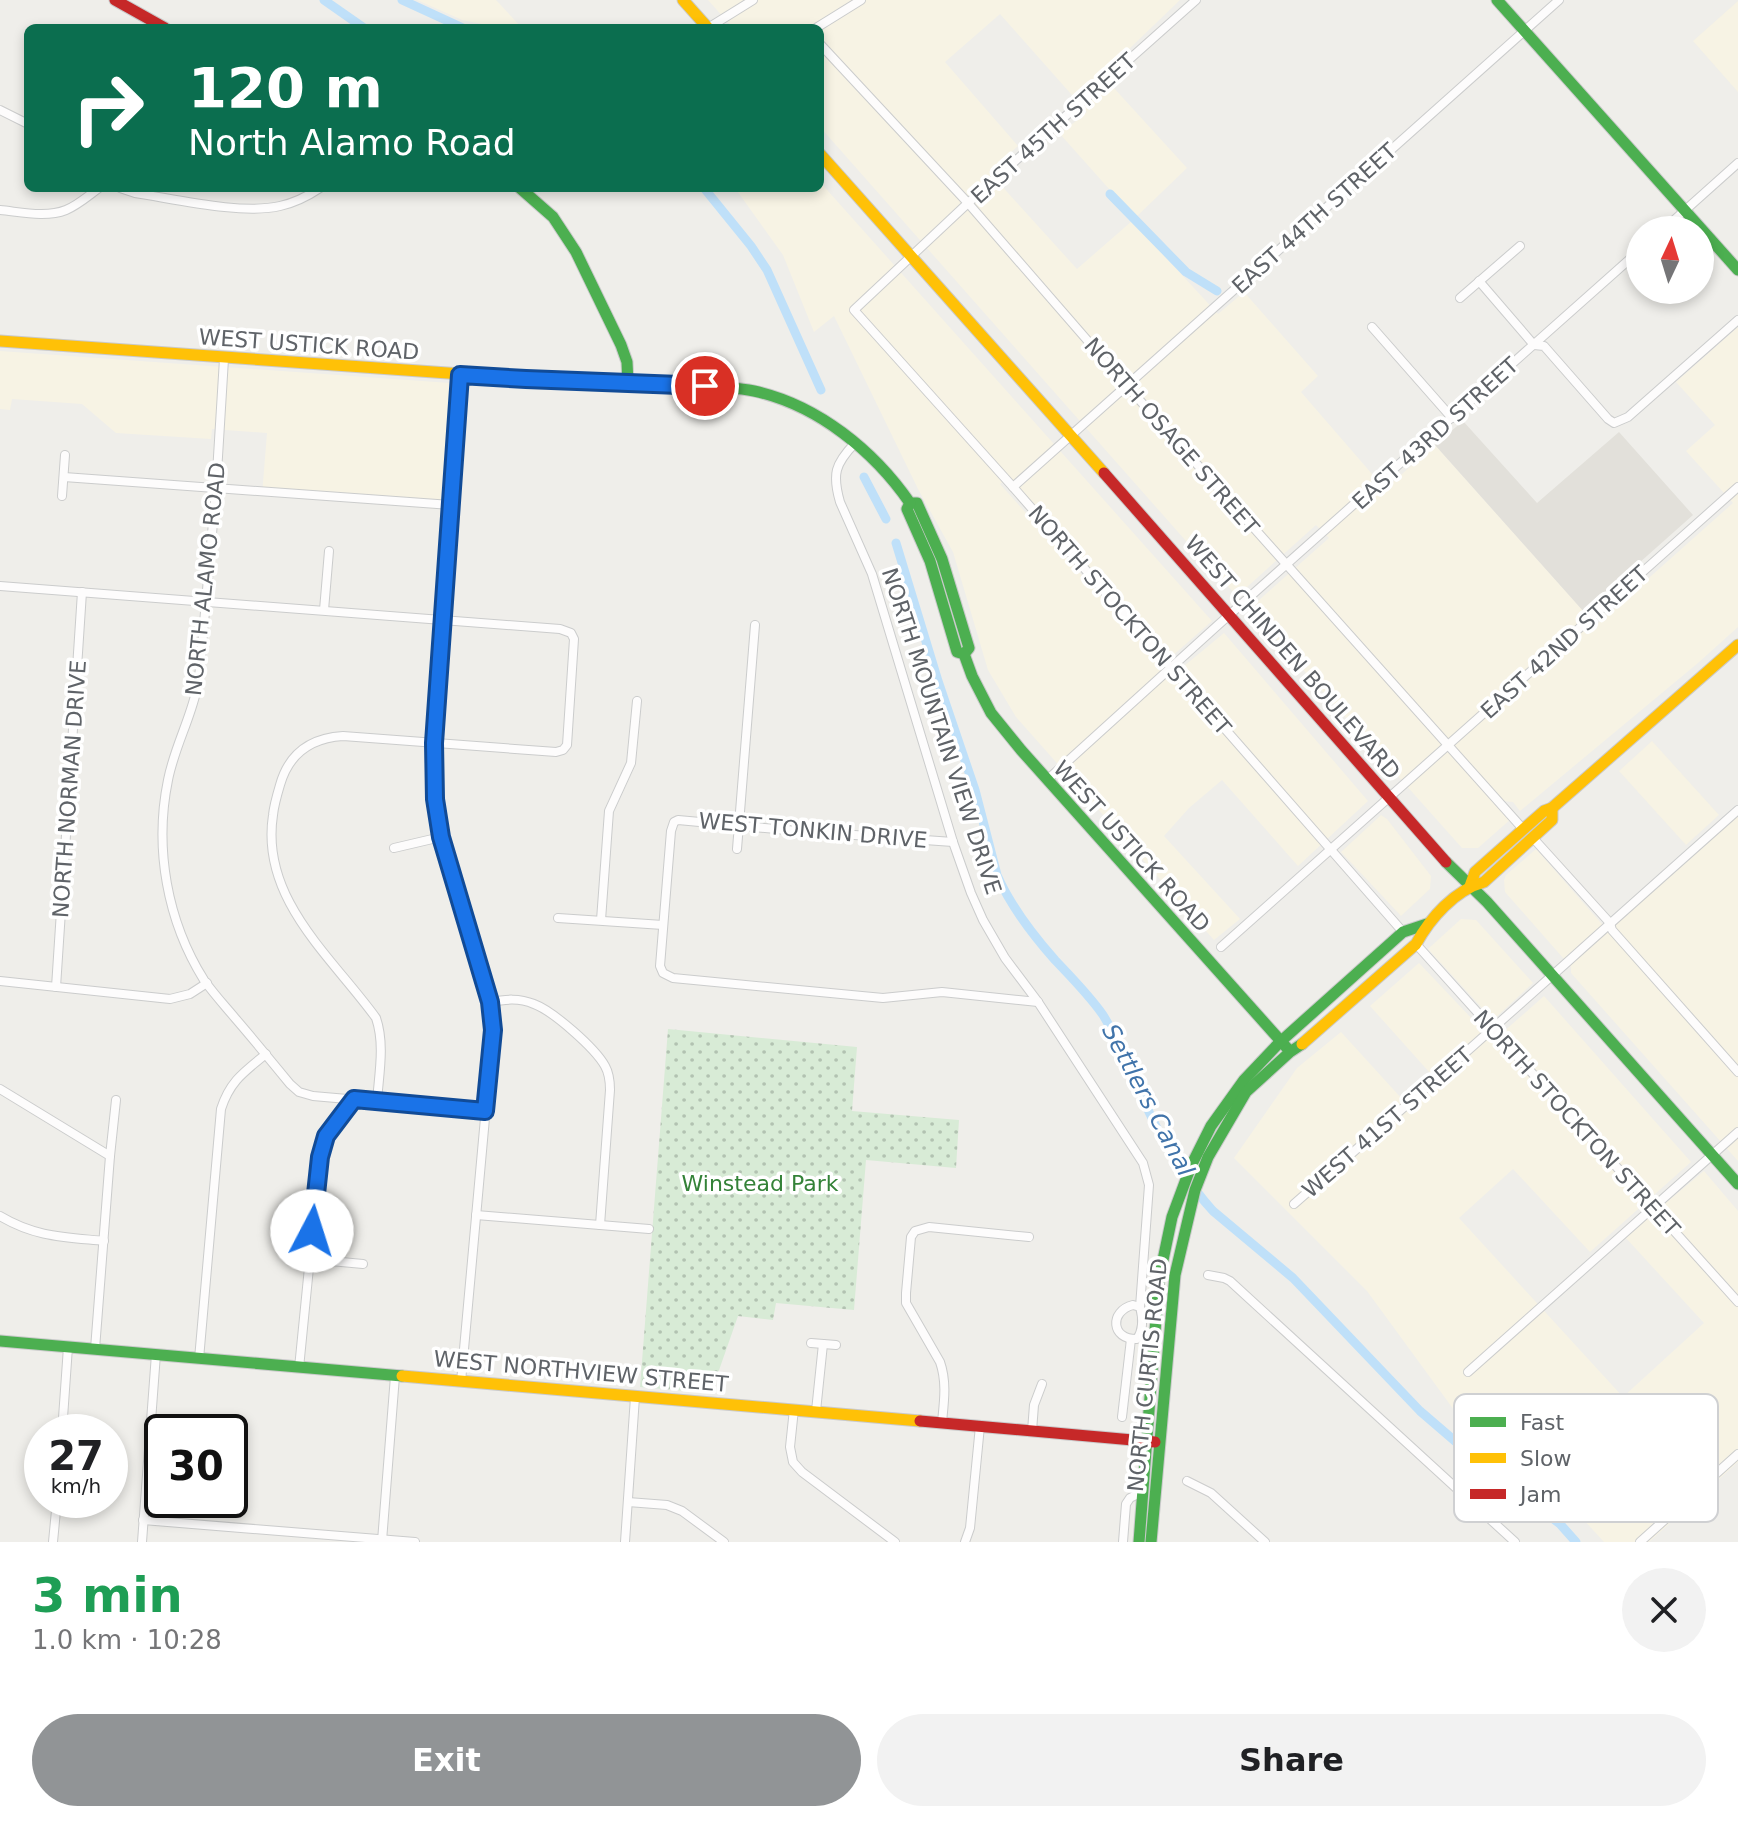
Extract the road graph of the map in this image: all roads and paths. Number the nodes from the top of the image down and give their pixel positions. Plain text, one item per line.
1 (115, 0) edge
2 (683, 0) edge
3 (753, 0) edge
4 (861, 0) edge
5 (1196, 0) edge
6 (1497, 0) edge
7 (1559, 0) edge
8 (158, 24) edge
9 (704, 24) edge
10 (714, 24) edge
11 (822, 24) edge
12 (1524, 31) junction
13 (824, 48) edge
14 (0, 110) edge
15 (24, 122) edge
16 (824, 158) edge
17 (1738, 163) edge
18 (94, 192) edge
19 (132, 192) edge
20 (314, 192) edge
21 (525, 192) edge
22 (968, 203) junction
23 (0, 210) edge
24 (1685, 210) junction
25 (1678, 216) edge
26 (1520, 246) dead end
27 (911, 255) junction
28 (1626, 263) edge
29 (1738, 270) edge
30 (1479, 281) junction
31 (1460, 298) dead end
32 (854, 310) joint
33 (1738, 320) edge
34 (1372, 327) dead end
35 (0, 341) edge
36 (1534, 345) junction
37 (224, 359) junction
38 (460, 375) junction
39 (628, 383) junction
40 (1127, 386) junction
41 (1452, 418) junction
42 (1071, 436) junction
43 (855, 443) junction
44 (65, 455) dead end
45 (64, 477) junction
46 (1013, 487) junction
47 (1738, 487) edge
48 (216, 489) junction
49 (62, 496) dead end
50 (451, 505) junction
51 (329, 551) dead end
52 (1286, 565) junction
53 (0, 586) edge
54 (82, 592) junction
55 (204, 602) junction
56 (324, 610) junction
57 (1230, 615) junction
58 (443, 620) junction
59 (755, 625) dead end
60 (1738, 645) edge
61 (1171, 667) junction
62 (637, 701) dead end
63 (434, 743) junction
64 (1447, 746) junction
65 (1047, 780) junction
66 (1390, 797) junction
67 (1552, 808) junction
68 (1738, 810) edge
69 (739, 825) junction
70 (1523, 829) junction
71 (441, 837) junction
72 (1533, 838) junction
73 (953, 842) junction
74 (394, 848) dead end
75 (737, 849) dead end
76 (1330, 849) junction
77 (1470, 886) junction
78 (558, 918) dead end
79 (601, 920) junction
80 (1610, 923) junction
81 (1427, 924) junction
82 (663, 925) junction
83 (1403, 932) junction
84 (1416, 944) junction
85 (1221, 947) dead end
86 (1552, 975) junction
87 (0, 981) edge
88 (207, 983) junction
89 (56, 987) junction
90 (490, 1002) junction
91 (1038, 1002) junction
92 (1493, 1029) junction
93 (1280, 1042) junction
94 (1290, 1052) junction
95 (266, 1054) junction
96 (1738, 1072) edge
97 (0, 1089) edge
98 (354, 1099) junction
99 (116, 1100) dead end
100 (377, 1101) junction
101 (485, 1111) junction
102 (1738, 1132) edge
103 (1202, 1155) junction
104 (1712, 1155) junction
105 (110, 1156) junction
106 (1738, 1184) edge
107 (1149, 1185) joint
108 (1294, 1204) dead end
109 (1653, 1209) junction
110 (476, 1215) junction
111 (0, 1216) edge
112 (600, 1225) junction
113 (649, 1229) dead end
114 (1029, 1237) dead end
115 (104, 1241) junction
116 (309, 1259) junction
117 (363, 1264) dead end
118 (1208, 1275) dead end
119 (1738, 1302) edge
120 (1140, 1307) junction
121 (1131, 1339) junction
122 (0, 1341) edge
123 (811, 1343) dead end
124 (823, 1344) junction
125 (836, 1345) dead end
126 (68, 1347) junction
127 (95, 1349) junction
128 (156, 1354) junction
129 (199, 1359) junction
130 (299, 1368) junction
131 (1468, 1372) dead end
132 (395, 1376) junction
133 (461, 1382) junction
134 (1042, 1384) dead end
135 (635, 1397) junction
136 (794, 1409) junction
137 (816, 1411) junction
138 (63, 1414) edge
139 (1122, 1417) dead end
140 (942, 1422) junction
141 (980, 1426) junction
142 (1032, 1431) junction
143 (1147, 1441) junction
144 (1160, 1442) junction
145 (1738, 1454) edge
146 (1718, 1472) edge
147 (1187, 1481) dead end
148 (1454, 1486) edge
149 (1142, 1492) junction
150 (628, 1502) junction
151 (55, 1518) edge
152 (143, 1520) junction
153 (1493, 1522) edge
154 (1662, 1522) edge
155 (382, 1541) edge
156 (53, 1542) edge
157 (142, 1542) edge
158 (415, 1542) edge
159 (625, 1542) edge
160 (724, 1542) edge
161 (895, 1542) edge
162 (965, 1542) edge
163 (1123, 1542) edge
164 (1139, 1542) edge
165 (1151, 1542) edge
166 (1265, 1542) edge
167 (1515, 1542) edge
168 (1640, 1542) edge

1 - 8 main road
2 - 9 main road
3 - 10 street
4 - 11 street
5 - 22 street, EAST 45TH STREET
6 - 12 main road
7 - 12 street, EAST 44TH STREET
12 - 24 main road
12 - 40 street, EAST 44TH STREET
13 - 22 street, NORTH OSAGE STREET
14 - 15 street
16 - 27 main road, WEST CHINDEN BOULEVARD
17 - 24 street
18 - 23 street
19 - 20 street
21 - 39 main road
22 - 27 street, EAST 45TH STREET
22 - 40 street, NORTH OSAGE STREET
24 - 25 street
24 - 29 main road
26 - 30 street
27 - 32 street, EAST 45TH STREET
27 - 42 main road, WEST CHINDEN BOULEVARD
28 - 36 street, EAST 43RD STREET
30 - 31 street
30 - 36 street
32 - 46 street, NORTH STOCKTON STREET
33 - 36 street
34 - 41 street
35 - 37 main road, WEST USTICK ROAD
36 - 41 street, EAST 43RD STREET
37 - 38 main road, WEST USTICK ROAD
37 - 48 street, NORTH ALAMO ROAD
38 - 39 main road, WEST USTICK ROAD
38 - 50 street
39 - 43 main road, WEST USTICK ROAD
40 - 42 street, EAST 44TH STREET
40 - 52 street, NORTH OSAGE STREET
41 - 52 street, EAST 43RD STREET
42 - 46 street, EAST 44TH STREET
42 - 57 main road, WEST CHINDEN BOULEVARD
43 - 65 main road, WEST USTICK ROAD
43 - 73 street, NORTH MOUNTAIN VIEW DRIVE
44 - 45 street
45 - 48 street
45 - 49 street
46 - 61 street, NORTH STOCKTON STREET
47 - 64 street, EAST 42ND STREET
48 - 50 street
48 - 55 street, NORTH ALAMO ROAD
50 - 58 street
51 - 56 street
52 - 57 street, EAST 43RD STREET
52 - 64 street, NORTH OSAGE STREET
53 - 54 street
54 - 55 street
54 - 89 street, NORTH NORMAN DRIVE
55 - 56 street
55 - 88 street, NORTH ALAMO ROAD
56 - 58 street
57 - 61 street, EAST 43RD STREET
57 - 66 main road, WEST CHINDEN BOULEVARD
58 - 63 street
58 - 63 street
59 - 69 street
60 - 67 main road
61 - 65 street, EAST 43RD STREET
61 - 76 street, NORTH STOCKTON STREET
62 - 79 street
63 - 71 street
63 - 100 street
64 - 66 street, EAST 42ND STREET
64 - 70 street, NORTH OSAGE STREET
65 - 93 main road, WEST USTICK ROAD
66 - 76 street, EAST 42ND STREET
66 - 77 main road, WEST CHINDEN BOULEVARD
67 - 70 main road
67 - 72 main road
68 - 80 street, WEST 41ST STREET
69 - 73 street, WEST TONKIN DRIVE
69 - 75 street
69 - 82 street, WEST TONKIN DRIVE
70 - 77 main road
71 - 74 street
71 - 90 street
72 - 77 main road
72 - 80 street
73 - 91 street, NORTH MOUNTAIN VIEW DRIVE
76 - 83 street, NORTH STOCKTON STREET
76 - 85 street, EAST 42ND STREET
77 - 81 main road, NORTH CURTIS ROAD
77 - 86 main road, WEST CHINDEN BOULEVARD
78 - 79 street
79 - 82 street
80 - 86 street, WEST 41ST STREET
80 - 96 street
81 - 83 main road, NORTH CURTIS ROAD
81 - 84 main road, NORTH CURTIS ROAD
82 - 91 street
83 - 93 main road, NORTH CURTIS ROAD
84 - 92 street, NORTH STOCKTON STREET
84 - 94 main road, NORTH CURTIS ROAD
86 - 92 street, WEST 41ST STREET
86 - 104 main road, WEST CHINDEN BOULEVARD
87 - 89 street
88 - 89 street
88 - 95 street, NORTH ALAMO ROAD
90 - 101 street
90 - 112 street
91 - 107 street, NORTH MOUNTAIN VIEW DRIVE
92 - 108 street, WEST 41ST STREET
92 - 109 street, NORTH STOCKTON STREET
93 - 94 main road, WEST USTICK ROAD
93 - 103 main road, NORTH CURTIS ROAD
94 - 103 main road, NORTH CURTIS ROAD
95 - 98 street, NORTH ALAMO ROAD
95 - 129 street
97 - 105 street
98 - 100 street, NORTH ALAMO ROAD
98 - 116 street
99 - 105 street
100 - 101 street, NORTH ALAMO ROAD
101 - 110 street
102 - 104 street
103 - 143 main road, NORTH CURTIS ROAD
103 - 144 main road, NORTH CURTIS ROAD
104 - 106 main road, WEST CHINDEN BOULEVARD
104 - 109 street
105 - 115 street
107 - 120 street, NORTH CURTIS ROAD
109 - 119 street, NORTH STOCKTON STREET
109 - 131 street
110 - 112 street
110 - 133 street
111 - 115 street
112 - 113 street
114 - 140 street
115 - 127 street
116 - 117 street
116 - 130 street
118 - 148 street
120 - 121 street, NORTH CURTIS ROAD
120 - 121 street, NORTH CURTIS ROAD
121 - 139 street, NORTH CURTIS ROAD
122 - 126 main road, WEST NORTHVIEW STREET
123 - 124 street
124 - 125 street
124 - 137 street
126 - 127 main road, WEST NORTHVIEW STREET
126 - 138 street
127 - 128 main road, WEST NORTHVIEW STREET
128 - 129 main road, WEST NORTHVIEW STREET
128 - 152 street
129 - 130 main road, WEST NORTHVIEW STREET
130 - 132 main road, WEST NORTHVIEW STREET
132 - 133 main road, WEST NORTHVIEW STREET
132 - 155 street
133 - 135 main road, WEST NORTHVIEW STREET
134 - 142 street
135 - 136 main road, WEST NORTHVIEW STREET
135 - 150 street
136 - 137 main road, WEST NORTHVIEW STREET
136 - 161 street
137 - 140 main road, WEST NORTHVIEW STREET
140 - 141 main road, WEST NORTHVIEW STREET
141 - 142 main road, WEST NORTHVIEW STREET
141 - 162 street
142 - 143 main road, WEST NORTHVIEW STREET
143 - 144 main road, WEST NORTHVIEW STREET
143 - 149 main road, NORTH CURTIS ROAD
144 - 165 main road, NORTH CURTIS ROAD
145 - 146 street
147 - 166 street
149 - 163 street, NORTH CURTIS ROAD
149 - 164 main road, NORTH CURTIS ROAD
150 - 159 street
150 - 160 street
151 - 156 street
152 - 155 street
152 - 157 street
153 - 167 street
154 - 168 street
155 - 158 street

